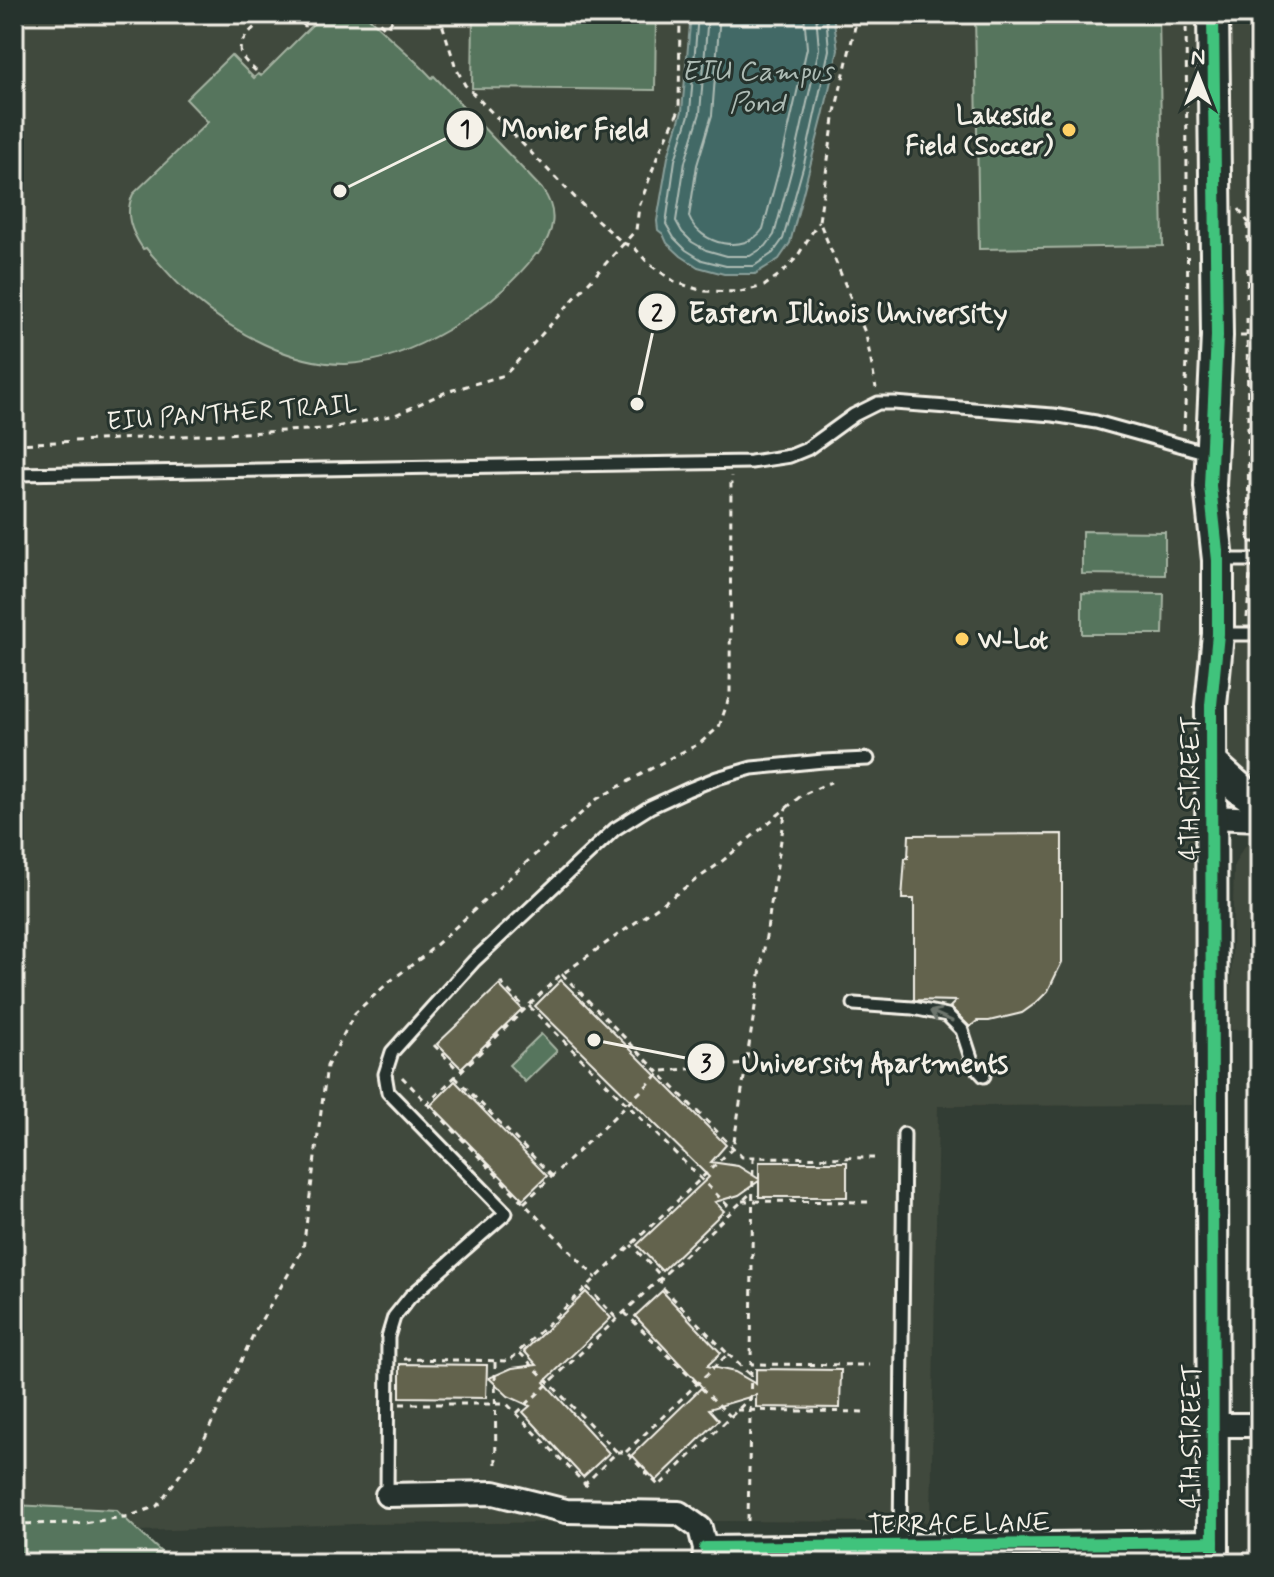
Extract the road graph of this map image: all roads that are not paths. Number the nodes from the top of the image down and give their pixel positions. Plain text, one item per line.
1 (1213, 14) edge
2 (1197, 449) junction
3 (14, 474) edge
4 (1218, 560) junction
5 (1255, 560) edge
6 (1232, 631) junction
7 (1260, 634) edge
8 (868, 759) dead end
9 (1211, 763) junction
10 (1260, 803) edge
11 (1211, 817) junction
12 (1260, 819) edge
13 (854, 1004) dead end
14 (984, 1076) dead end
15 (904, 1134) dead end
16 (1213, 1425) junction
17 (1260, 1425) edge
18 (387, 1495) joint
19 (900, 1545) junction
20 (1213, 1552) edge
21 (704, 1556) edge

1 - 2 street, 4TH STREET
2 - 3 lane
2 - 4 street, 4TH STREET
4 - 5 lane
4 - 6 street, 4TH STREET
6 - 7 lane
6 - 9 street, 4TH STREET
8 - 18 lane
9 - 10 street
9 - 11 street, 4TH STREET
11 - 12 street
11 - 16 street, 4TH STREET
14 -> 13 lane
15 - 19 lane
16 - 17 street
16 - 20 street, 4TH STREET
18 - 21 street, TERRACE LANE
19 - 20 street, TERRACE LANE
19 - 21 street, TERRACE LANE

